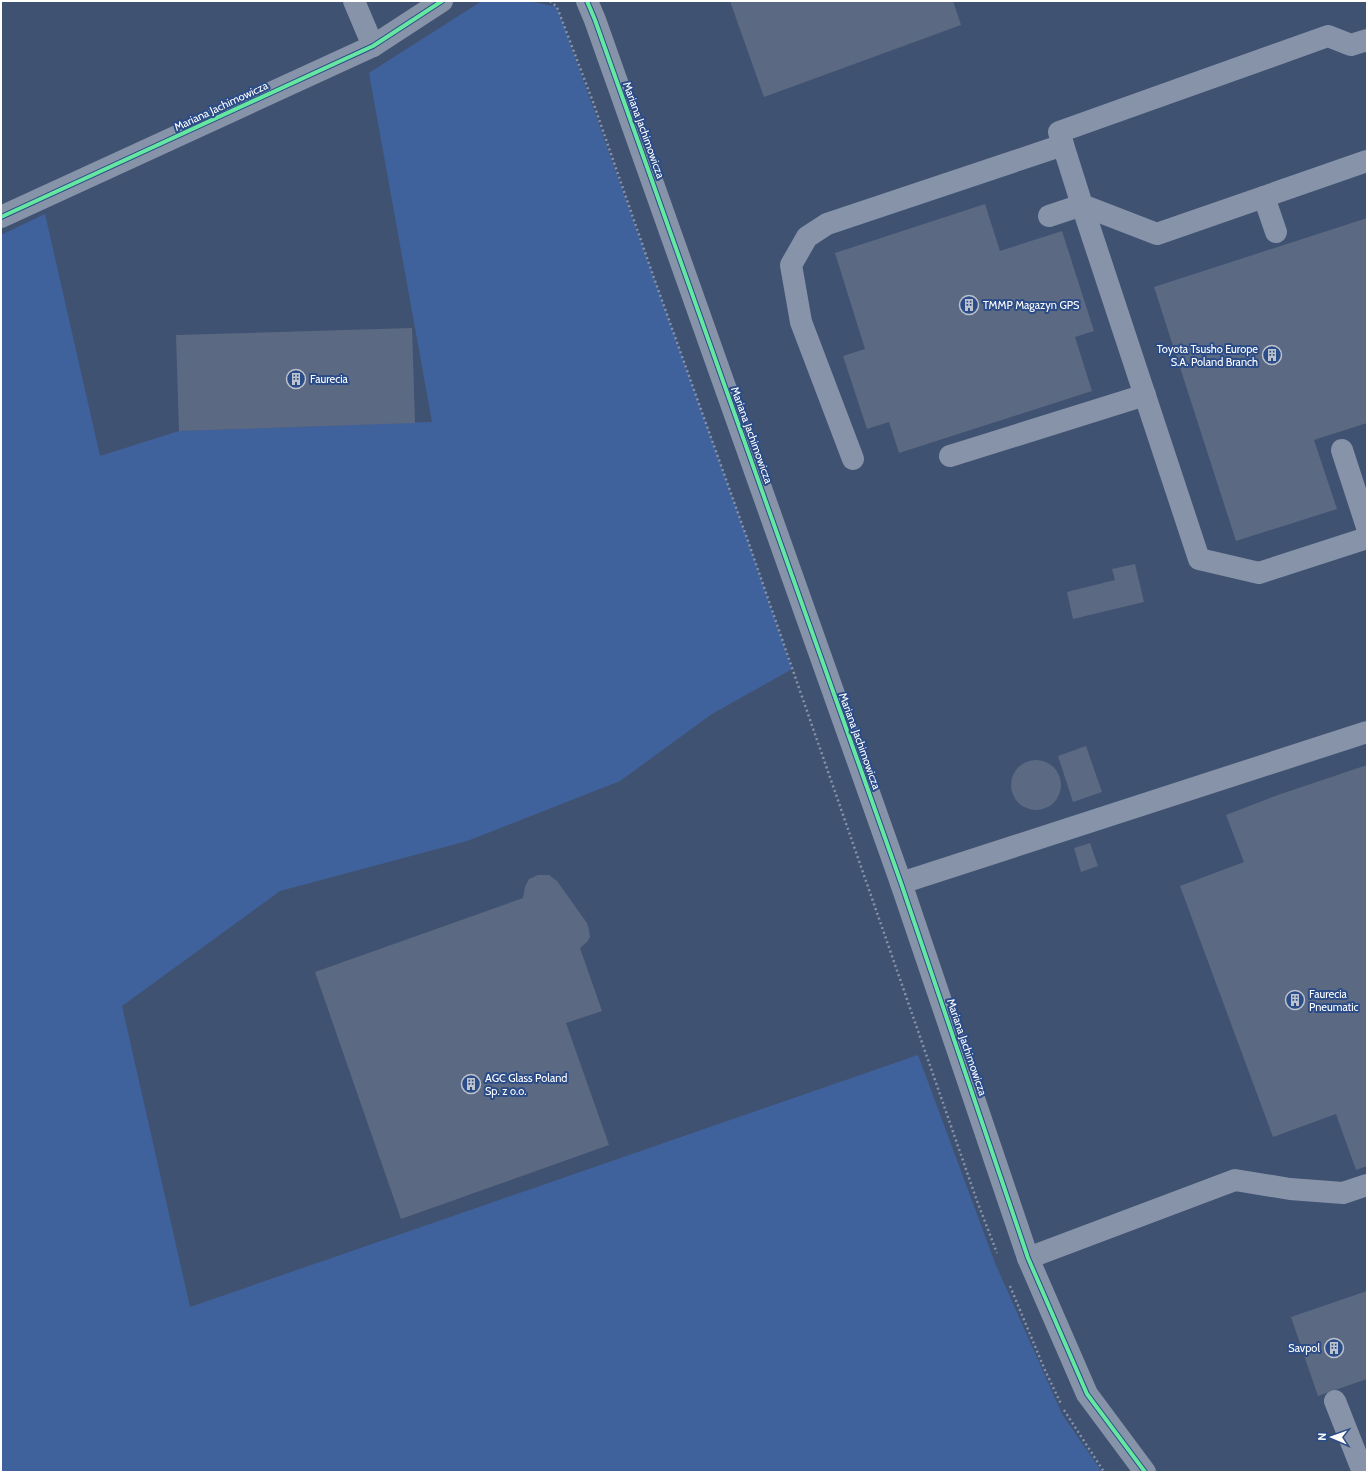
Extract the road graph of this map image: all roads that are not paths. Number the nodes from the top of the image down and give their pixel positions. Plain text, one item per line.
1 (354, 1) edge
2 (442, 1) edge
3 (587, 1) edge
4 (1367, 40) edge
5 (373, 46) junction
6 (1063, 145) junction
7 (1367, 161) edge
8 (1264, 197) junction
9 (1082, 205) junction
10 (1049, 216) dead end
11 (1, 217) edge
12 (1276, 232) dead end
13 (1145, 395) junction
14 (1342, 450) dead end
15 (950, 456) dead end
16 (854, 459) dead end
17 (1367, 527) edge
18 (1367, 538) edge
19 (1367, 732) edge
20 (901, 883) junction
21 (1367, 1185) edge
22 (1028, 1258) junction
23 (1334, 1401) dead end
24 (1145, 1472) edge
25 (1363, 1472) edge

1 - 5 street
2 - 5 street, Mariana Jachimowicza
3 - 20 street, Mariana Jachimowicza
4 - 6 street
5 - 11 street, Mariana Jachimowicza
6 - 9 street
6 - 16 street
7 - 8 street
8 - 9 street
8 - 12 street
9 - 10 street
9 - 13 street
13 - 15 street
13 - 18 street
14 - 17 street
19 - 20 street
20 - 22 street, Mariana Jachimowicza
21 - 22 street
22 - 24 street, Mariana Jachimowicza
23 - 25 street

